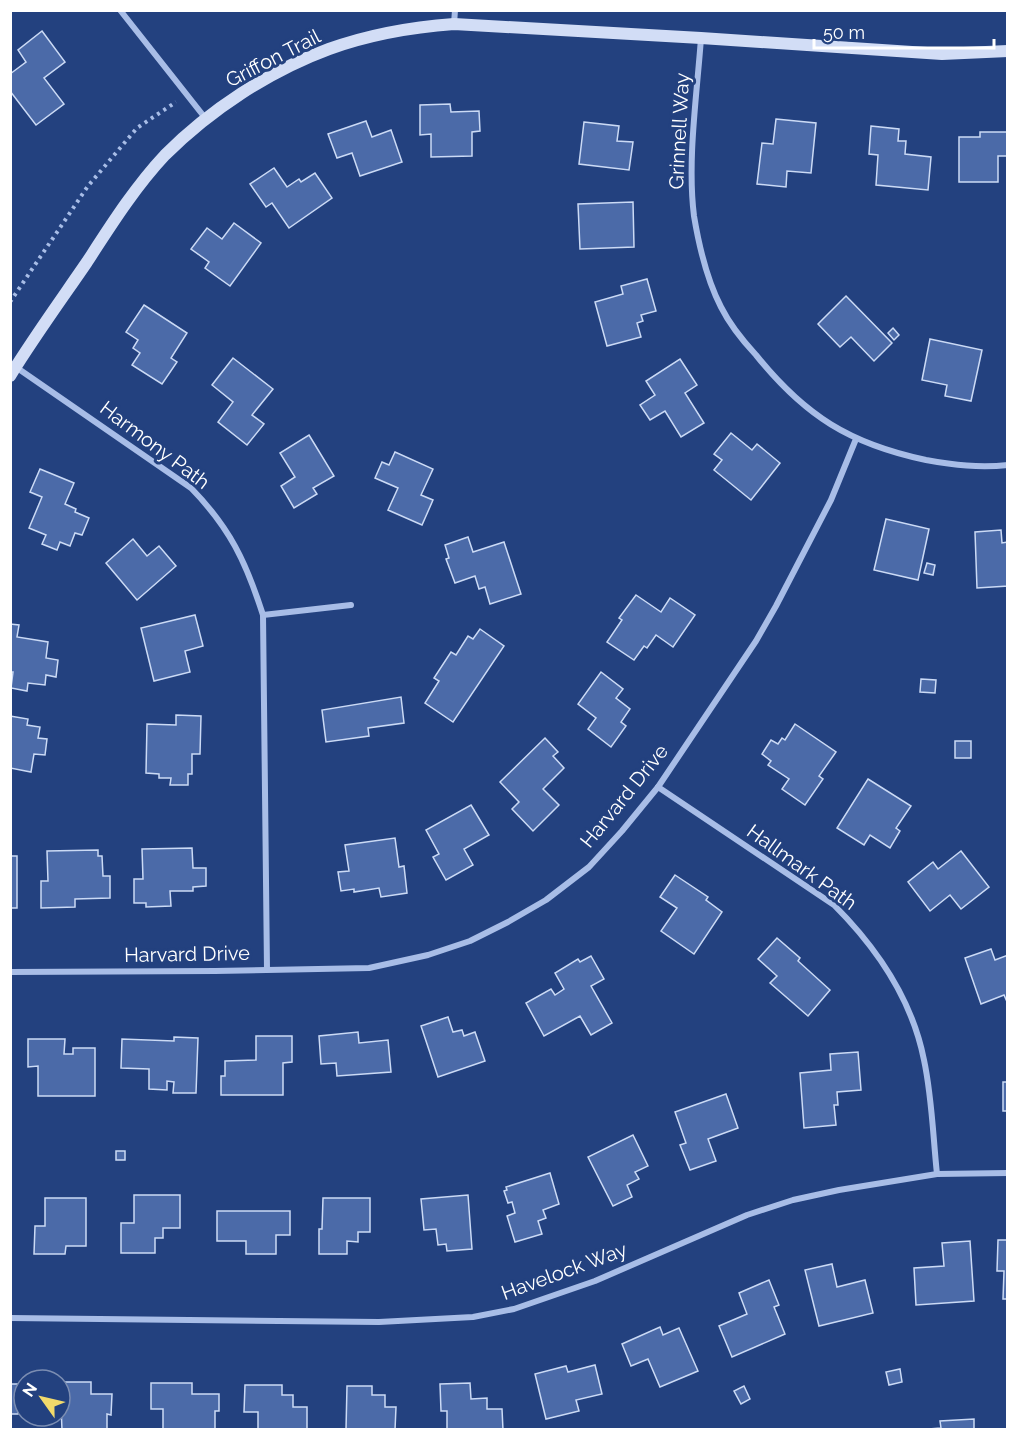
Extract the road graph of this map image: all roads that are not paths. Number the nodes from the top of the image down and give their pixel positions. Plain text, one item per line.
1 (120, 10) edge
2 (455, 10) edge
3 (454, 24) junction
4 (701, 38) junction
5 (1008, 51) edge
6 (206, 119) junction
7 (12, 368) edge
8 (856, 439) junction
9 (1008, 465) edge
10 (351, 605) dead end
11 (262, 615) junction
12 (657, 787) junction
13 (267, 969) junction
14 (10, 972) edge
15 (1008, 1173) edge
16 (936, 1174) junction
17 (10, 1318) edge

1 - 6 street
2 - 3 street
3 - 4 street, Griffon Trail
3 - 6 street, Griffon Trail
4 - 5 street, Griffon Trail
4 - 8 street, Grinnell Way
6 - 7 street, Griffon Trail
7 - 11 street, Harmony Path
8 - 9 street, Grinnell Way
8 - 12 street, Harvard Drive
10 - 11 street
11 - 13 street, Harmony Path
12 - 13 street, Harvard Drive
12 - 16 street, Hallmark Path
13 - 14 street, Harvard Drive
15 - 16 street, Havelock Way
16 - 17 street, Havelock Way

